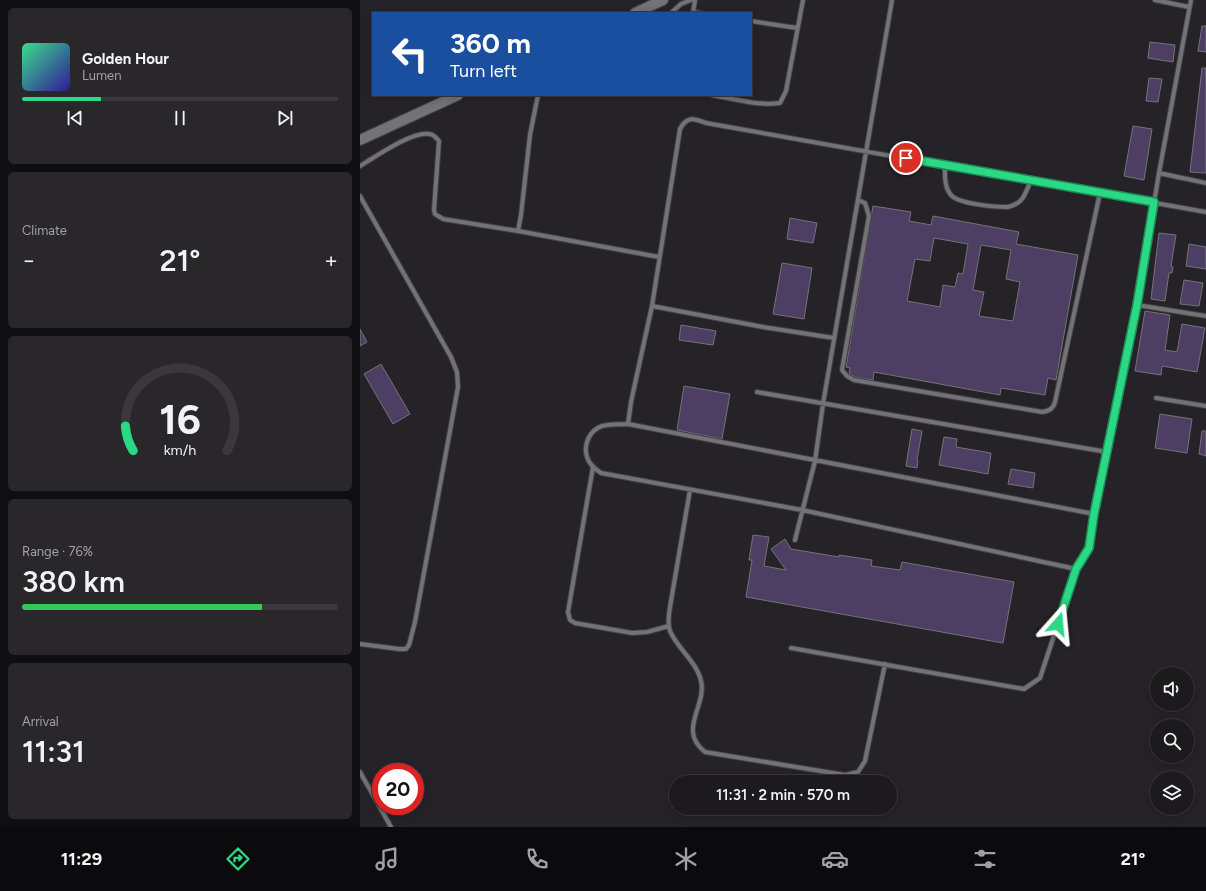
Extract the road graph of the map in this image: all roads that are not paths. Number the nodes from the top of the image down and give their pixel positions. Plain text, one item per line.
1 (663, 0) edge
2 (691, 0) edge
3 (695, 0) edge
4 (803, 0) edge
5 (892, 0) edge
6 (1155, 0) edge
7 (1191, 0) edge
8 (1189, 7) junction
9 (637, 12) edge
10 (672, 12) edge
11 (693, 12) edge
12 (752, 21) edge
13 (797, 28) junction
14 (456, 96) edge
15 (538, 96) edge
16 (718, 96) edge
17 (360, 140) edge
18 (866, 151) junction
19 (945, 165) junction
20 (360, 166) edge
21 (1159, 174) junction
22 (1031, 180) junction
23 (1206, 182) edge
24 (1100, 193) junction
25 (360, 196) edge
26 (858, 200) junction
27 (1154, 202) junction
28 (1206, 212) edge
29 (518, 231) junction
30 (659, 257) junction
31 (1137, 305) junction
32 (652, 306) junction
33 (1206, 316) edge
34 (834, 338) junction
35 (757, 392) dead end
36 (1156, 398) dead end
37 (823, 404) junction
38 (1206, 406) edge
39 (628, 424) junction
40 (1107, 452) junction
41 (815, 461) junction
42 (593, 467) junction
43 (690, 490) junction
44 (802, 510) junction
45 (1094, 514) junction
46 (795, 540) dead end
47 (1076, 569) junction
48 (669, 626) junction
49 (360, 644) edge
50 (791, 648) dead end
51 (885, 664) junction
52 (360, 772) edge
53 (391, 827) edge

1 - 9 street
2 - 10 lane
3 - 11 lane
4 - 13 lane
5 - 18 lane
6 - 8 lane
7 - 8 lane
8 - 21 lane
12 - 13 lane
13 - 16 lane
14 - 17 street
15 - 29 lane
18 - 19 lane
18 - 26 lane
18 - 30 lane
19 - 22 lane
19 - 22 lane
20 - 29 lane
21 - 23 lane
21 - 27 lane
22 - 24 lane
24 - 26 lane
24 - 27 lane
25 - 49 lane
26 - 34 lane
27 - 28 lane
27 - 31 lane
29 - 30 lane
30 - 32 lane
31 - 33 lane
31 - 40 lane
32 - 34 lane
32 - 39 lane
34 - 37 lane
35 - 37 lane
36 - 38 lane
37 - 40 lane
37 - 41 lane
39 - 41 lane
39 - 42 lane
40 - 45 lane
41 - 44 lane
41 - 45 lane
42 - 43 lane
42 - 48 lane
43 - 44 lane
43 - 48 lane
44 - 46 lane
44 - 47 lane
45 - 47 lane
47 - 51 lane
48 - 51 lane
50 - 51 lane
52 - 53 lane

